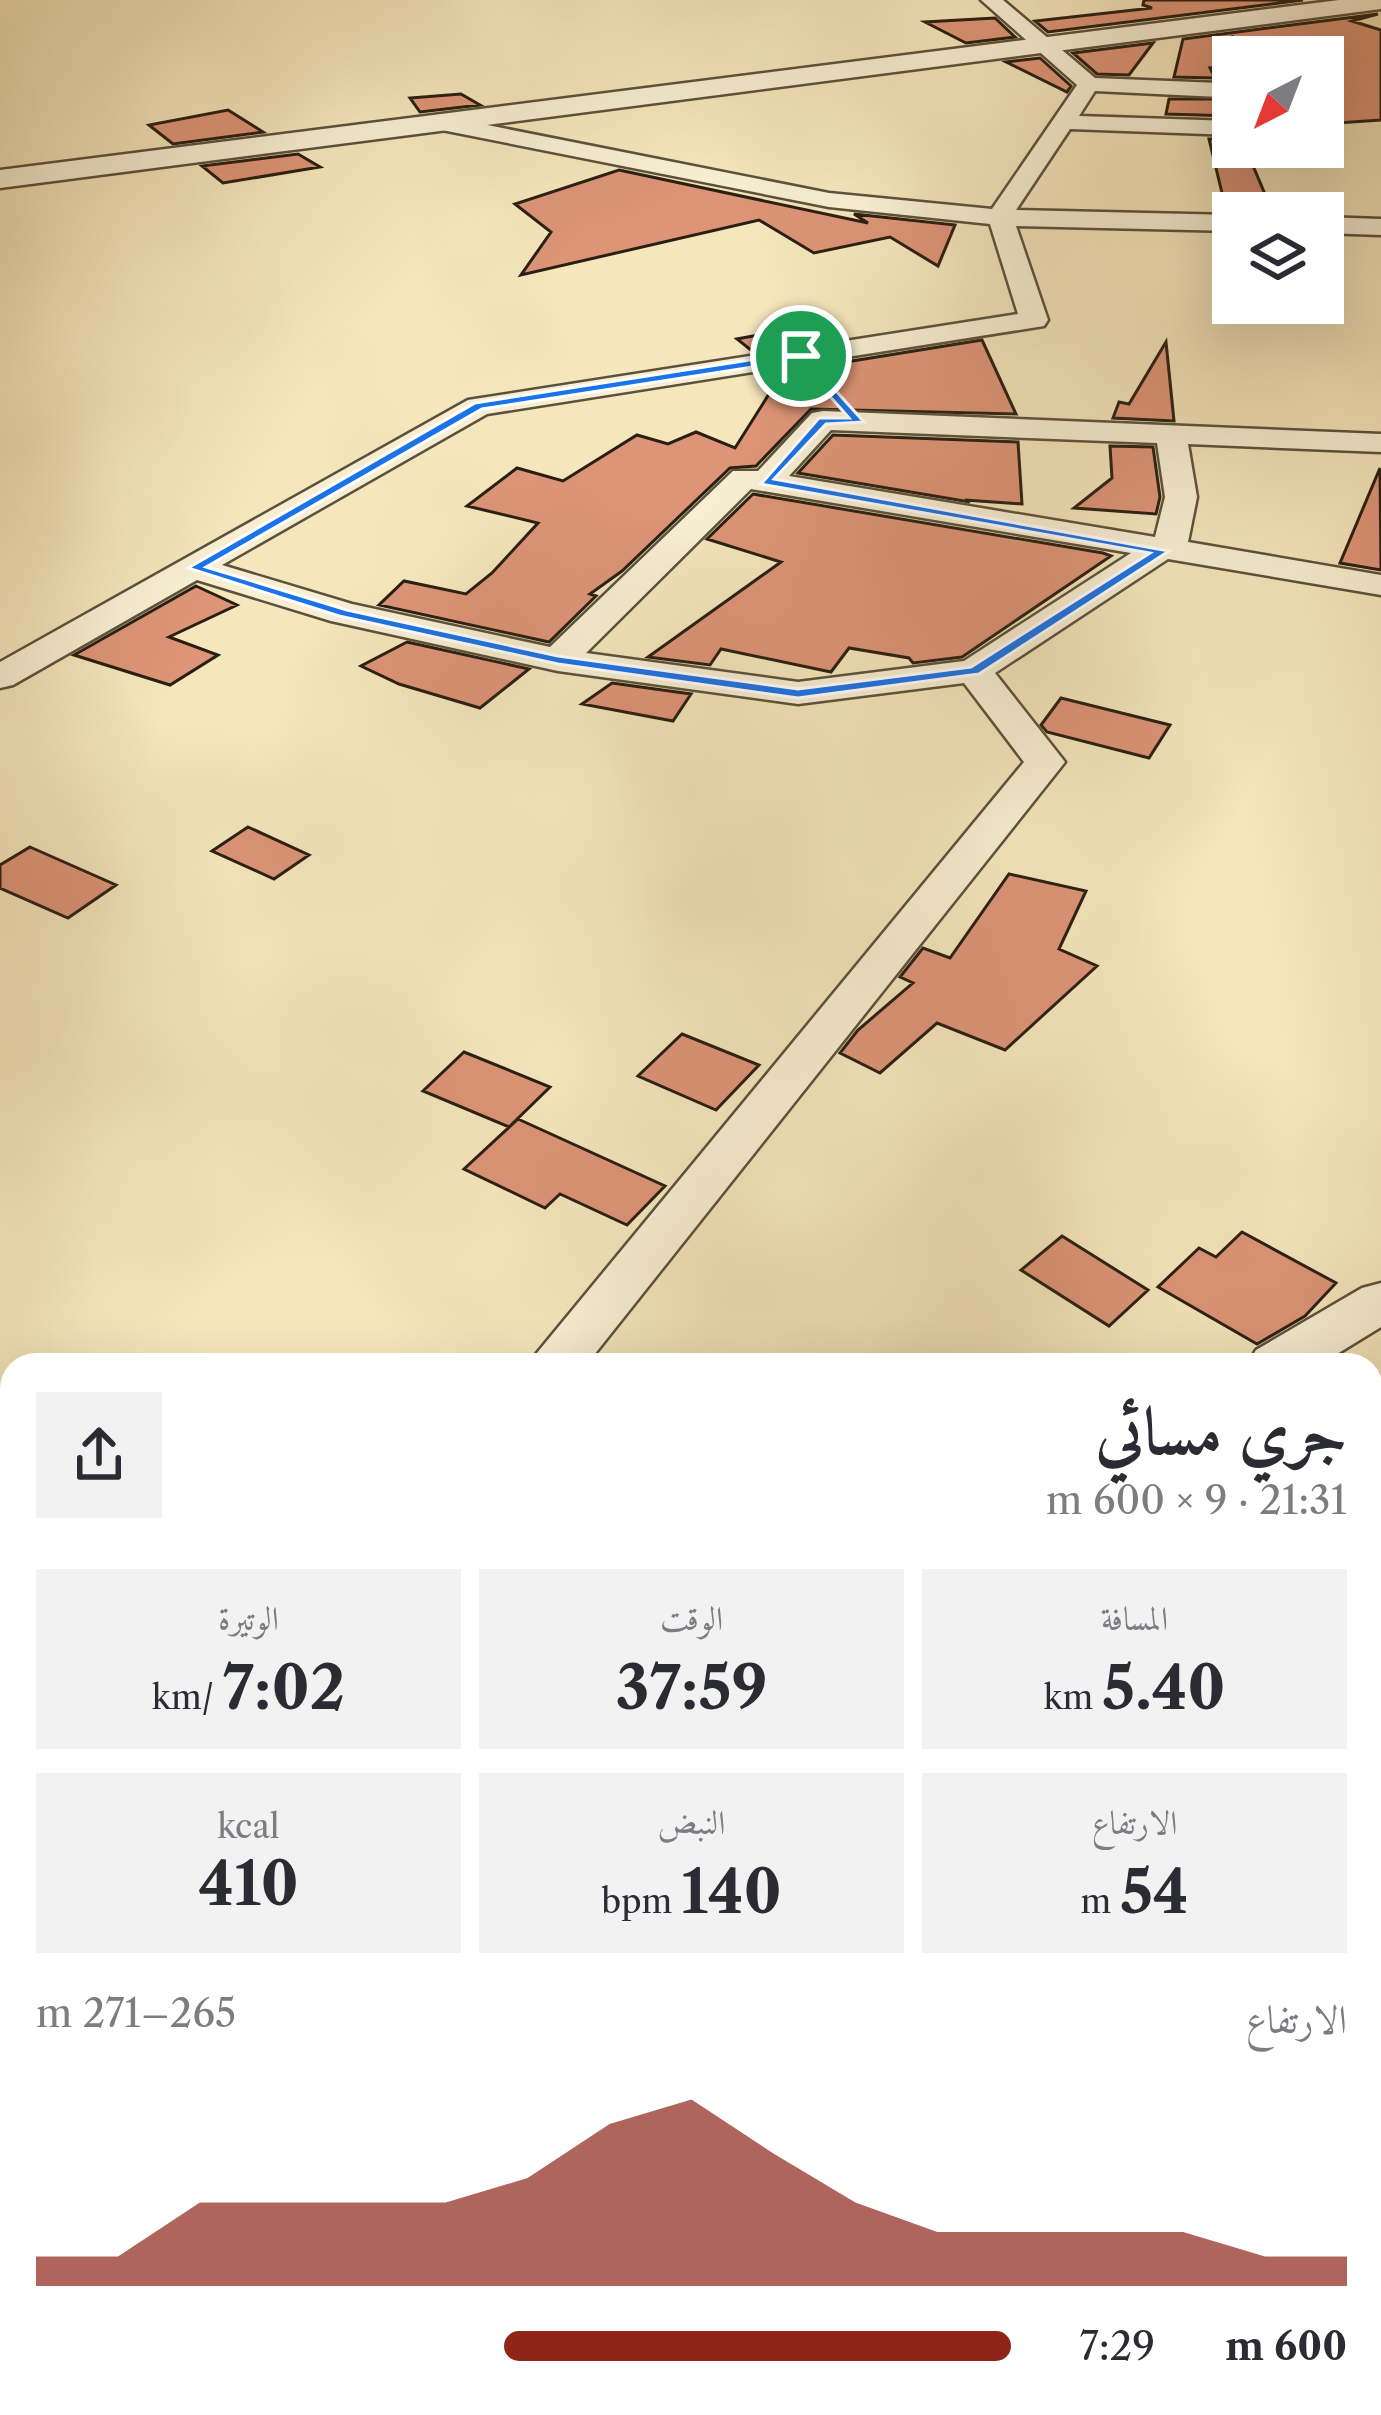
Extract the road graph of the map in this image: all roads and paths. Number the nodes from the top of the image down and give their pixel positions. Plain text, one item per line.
1 (991, 0) edge
2 (1381, 2) edge
3 (1041, 46) junction
4 (1089, 84) junction
5 (1212, 90) edge
6 (1064, 122) junction
7 (442, 123) junction
8 (1212, 127) edge
9 (0, 179) edge
10 (1000, 216) junction
11 (1212, 222) edge
12 (1344, 226) edge
13 (1381, 227) edge
14 (801, 356) junction
15 (858, 422) junction
16 (1171, 436) junction
17 (1381, 443) edge
18 (766, 481) junction
19 (1162, 551) junction
20 (195, 568) junction
21 (1381, 585) edge
22 (558, 660) junction
23 (974, 670) junction
24 (0, 677) edge
25 (1381, 1302) edge
26 (565, 1353) edge
27 (1296, 1353) edge

1 - 3 street
2 - 3 street
3 - 4 street
3 - 7 street
4 - 5 street
4 - 6 street
6 - 8 street
6 - 10 street
7 - 9 street
7 - 10 street
10 - 11 street
10 - 14 street
12 - 13 street
14 - 15 street
14 - 20 street
15 - 16 street
15 - 18 street
16 - 17 street
16 - 19 street
18 - 19 street
18 - 22 street
19 - 21 street
19 - 23 street
20 - 22 street
20 - 24 street
22 - 23 street
23 - 26 street
25 - 27 street

